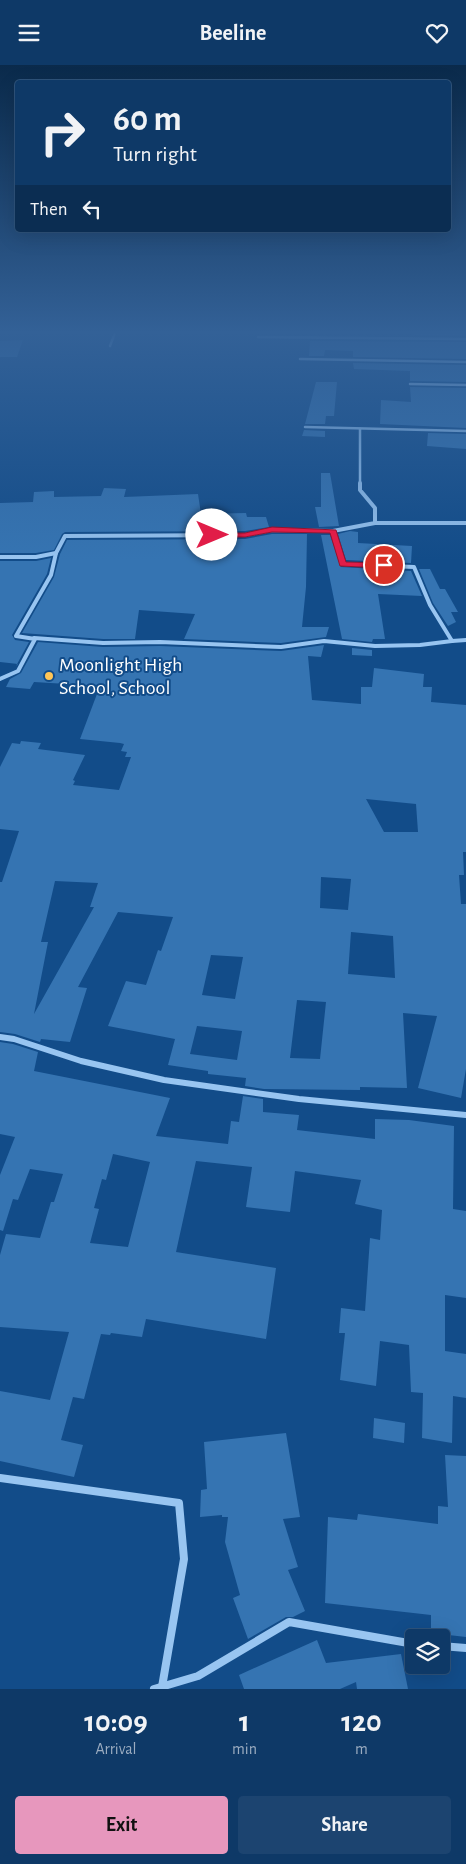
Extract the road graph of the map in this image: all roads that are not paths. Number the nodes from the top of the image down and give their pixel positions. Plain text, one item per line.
1 (305, 427) dead end
2 (360, 429) junction
3 (466, 431) edge
4 (375, 523) junction
5 (466, 523) edge
6 (333, 531) junction
7 (56, 553) junction
8 (0, 557) edge
9 (34, 638) junction
10 (466, 640) edge
11 (452, 641) junction
12 (0, 679) edge
13 (0, 1037) edge
14 (466, 1115) edge
15 (0, 1478) edge
16 (405, 1642) edge
17 (450, 1647) edge
18 (466, 1648) edge
19 (158, 1688) edge

1 - 2 street
2 - 3 street
2 - 4 street
4 - 5 street
4 - 6 street
6 - 7 street
6 - 11 street
7 - 8 street
7 - 9 street
9 - 11 street
9 - 12 street
10 - 11 street
13 - 14 street
15 - 19 street
16 - 19 street
17 - 18 street

